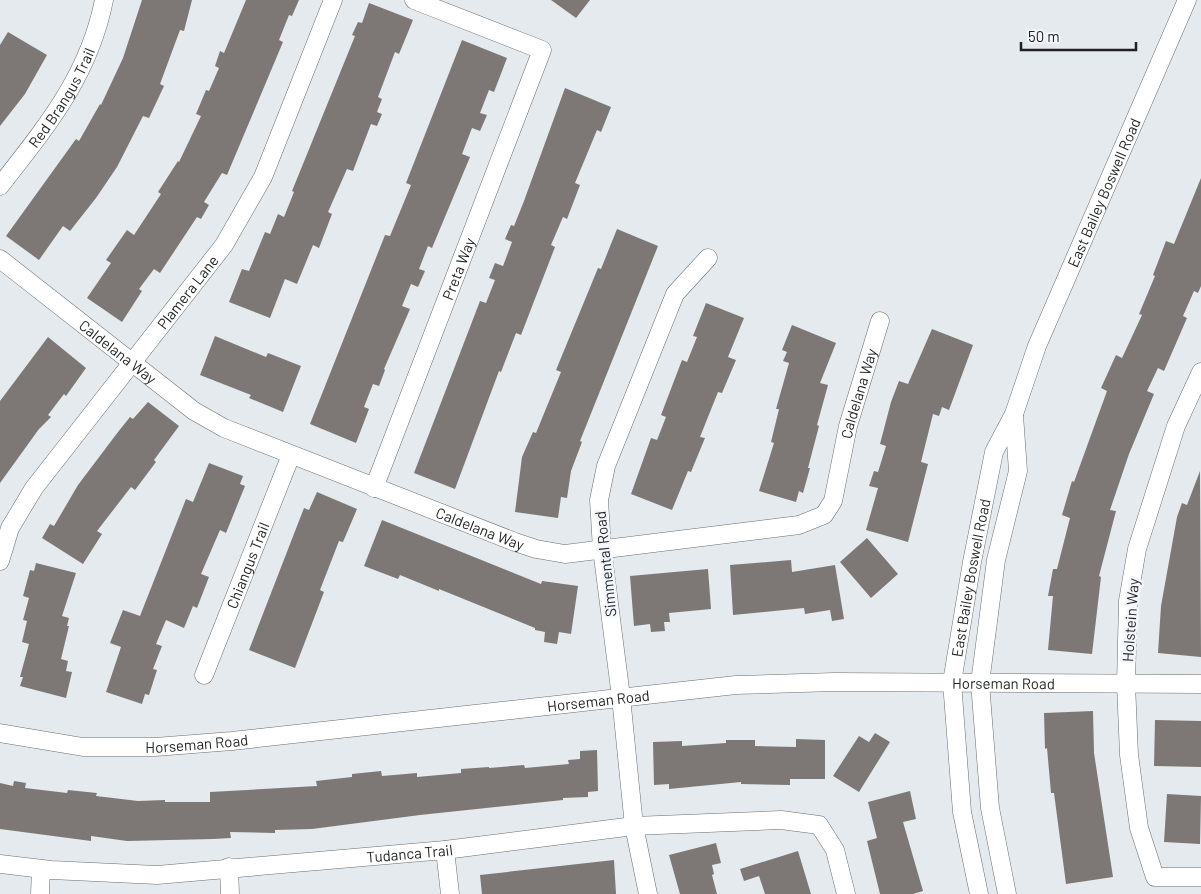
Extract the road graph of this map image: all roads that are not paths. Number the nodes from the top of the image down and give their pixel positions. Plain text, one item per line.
1 (104, 0) edge
2 (333, 0) edge
3 (414, 0) edge
4 (1187, 0) edge
5 (0, 186) edge
6 (708, 258) dead end
7 (0, 259) edge
8 (880, 321) dead end
9 (132, 363) junction
10 (1201, 372) edge
11 (1014, 414) junction
12 (291, 455) junction
13 (374, 488) junction
14 (602, 549) junction
15 (0, 561) edge
16 (204, 675) dead end
17 (952, 682) junction
18 (980, 683) junction
19 (1126, 684) junction
20 (1201, 684) edge
21 (621, 697) junction
22 (0, 733) edge
23 (634, 826) junction
24 (445, 850) junction
25 (0, 864) edge
26 (229, 867) junction
27 (41, 869) junction
28 (1201, 877) edge
29 (40, 894) edge
30 (230, 894) edge
31 (450, 894) edge
32 (648, 894) edge
33 (846, 894) edge
34 (979, 894) edge
35 (1007, 894) edge

1 - 5 street, Red Brangus Trail
2 - 9 street, Plamera Lane
3 - 13 street, Preta Way
4 - 11 street, East Bailey Boswell Road
6 - 14 street, Simmental Road
7 - 9 street, Caldelana Way
8 - 14 street, Caldelana Way
9 - 12 street, Caldelana Way
9 - 15 street, Plamera Lane
10 - 19 street, Holstein Way
11 - 17 street, East Bailey Boswell Road
11 - 18 street, East Bailey Boswell Road
12 - 13 street, Caldelana Way
12 - 16 street, Chiangus Trail
13 - 14 street, Caldelana Way
14 - 21 street, Simmental Road
17 - 18 street, Horseman Road
17 - 21 street, Horseman Road
17 - 34 street, East Bailey Boswell Road
18 - 19 street, Horseman Road
18 - 35 street, East Bailey Boswell Road
19 - 20 street, Horseman Road
19 - 28 street, Holstein Way
21 - 22 street, Horseman Road
21 - 23 street, Simmental Road
23 - 24 street, Tudanca Trail
23 - 32 street, Simmental Road
23 - 33 street, Tudanca Trail
24 - 26 street, Tudanca Trail
24 - 31 street
25 - 27 street, Tudanca Trail
26 - 27 street, Tudanca Trail
26 - 30 street
27 - 29 street

